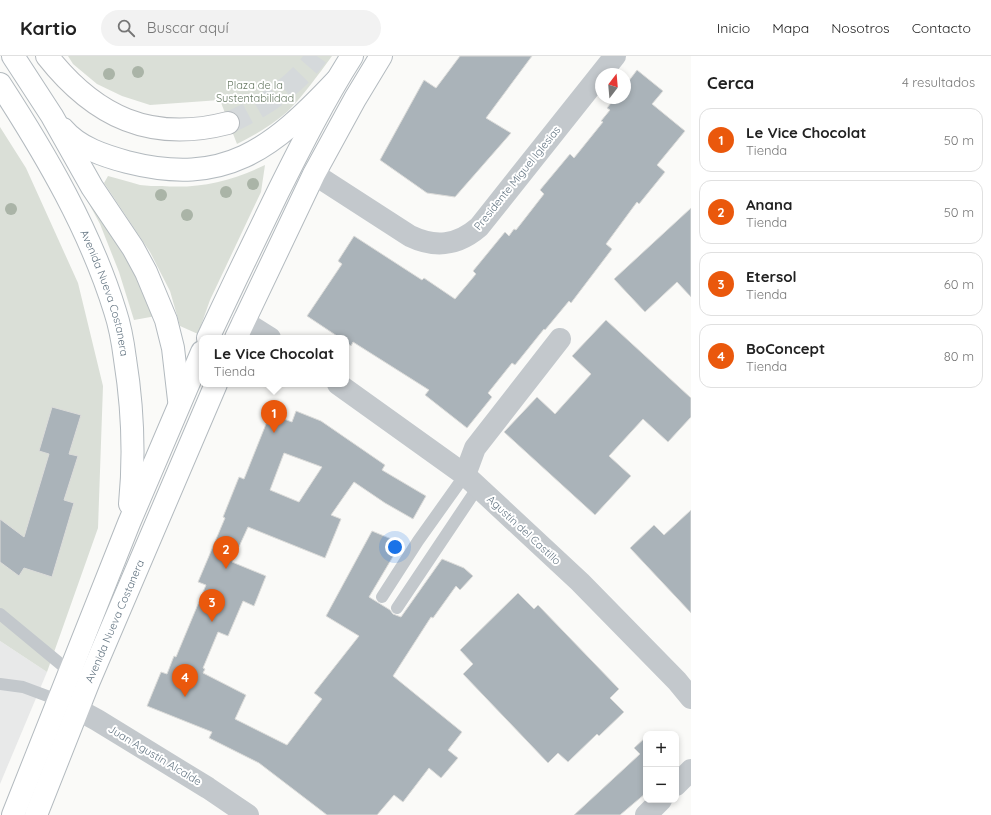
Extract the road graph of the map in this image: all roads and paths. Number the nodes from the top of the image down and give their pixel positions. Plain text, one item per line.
1 (13, 56) edge
2 (47, 56) edge
3 (352, 56) edge
4 (381, 56) edge
5 (614, 56) edge
6 (336, 81) junction
7 (0, 84) edge
8 (52, 116) junction
9 (228, 123) tunnel mouth
10 (314, 174) junction
11 (239, 330) edge
12 (209, 335) edge
13 (258, 335) edge
14 (560, 339) dead end
15 (199, 359) edge
16 (215, 387) edge
17 (342, 387) edge
18 (179, 404) junction
19 (178, 471) junction
20 (471, 481) junction
21 (129, 523) junction
22 (382, 597) dead end
23 (397, 608) dead end
24 (0, 614) edge
25 (69, 671) junction
26 (89, 681) junction
27 (0, 684) edge
28 (691, 698) edge
29 (58, 700) junction
30 (78, 710) junction
31 (691, 770) edge
32 (679, 782) edge
33 (658, 803) edge
34 (13, 815) edge
35 (36, 815) edge
36 (248, 815) edge
37 (646, 815) edge

1 - 8 main road, Avenida Nueva Costanera
2 - 9 main road
3 - 6 main road
4 - 10 main road
5 - 10 street, Presidente Miguel Iglesias
6 - 8 main road
6 - 12 main road
7 - 21 main road, Avenida Nueva Costanera
8 - 18 main road, Avenida Nueva Costanera
10 - 11 main road
11 - 13 street
14 - 20 street
15 - 18 main road, Avenida Nueva Costanera
16 - 19 main road, Avenida Nueva Costanera
17 - 20 street, Agustín del Castillo
18 - 19 main road
18 - 21 main road, Avenida Nueva Costanera
19 - 26 main road, Avenida Nueva Costanera
20 - 22 lane
20 - 23 lane
20 - 28 street, Agustín del Castillo
21 - 25 main road, Avenida Nueva Costanera
24 - 25 lane
25 - 26 lane
25 - 29 main road, Avenida Nueva Costanera
26 - 30 main road, Avenida Nueva Costanera
27 - 29 lane
29 - 30 street, Juan Agustín Alcalde
29 - 34 main road, Avenida Nueva Costanera
30 - 35 main road, Avenida Nueva Costanera
30 - 36 street, Juan Agustín Alcalde
31 - 32 street
33 - 37 street

